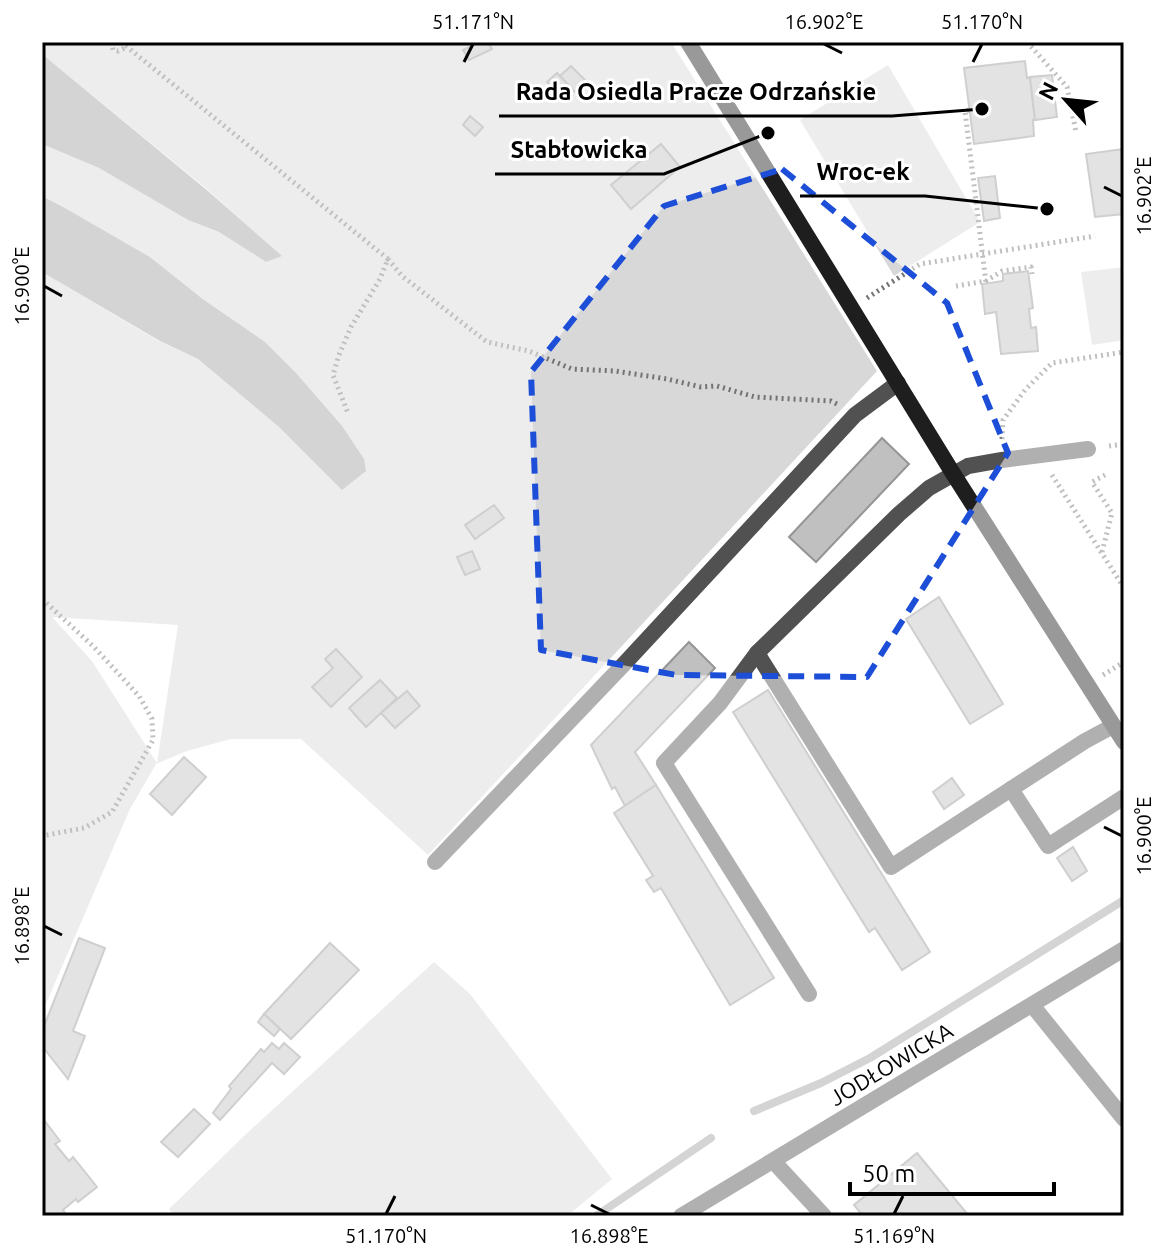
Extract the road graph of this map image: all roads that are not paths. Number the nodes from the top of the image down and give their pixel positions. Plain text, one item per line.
1 (688, 42) edge
2 (898, 383) junction
3 (1088, 449) dead end
4 (954, 475) junction
5 (757, 653) junction
6 (1113, 726) junction
7 (1124, 742) edge
8 (1011, 789) junction
9 (1124, 797) edge
10 (435, 862) dead end
11 (1124, 949) edge
12 (809, 994) dead end
13 (1032, 1005) junction
14 (1124, 1119) edge
15 (774, 1162) junction
16 (681, 1216) edge
17 (824, 1216) edge

1 - 2 street
2 - 4 street
2 - 10 street
3 - 4 street
4 - 5 street
4 - 6 street
5 - 8 street
5 - 12 street
6 - 7 street
6 - 8 street
8 - 9 street
11 - 13 street, JODŁOWICKA
13 - 14 street
13 - 15 street, JODŁOWICKA
15 - 16 street, JODŁOWICKA
15 - 17 street

